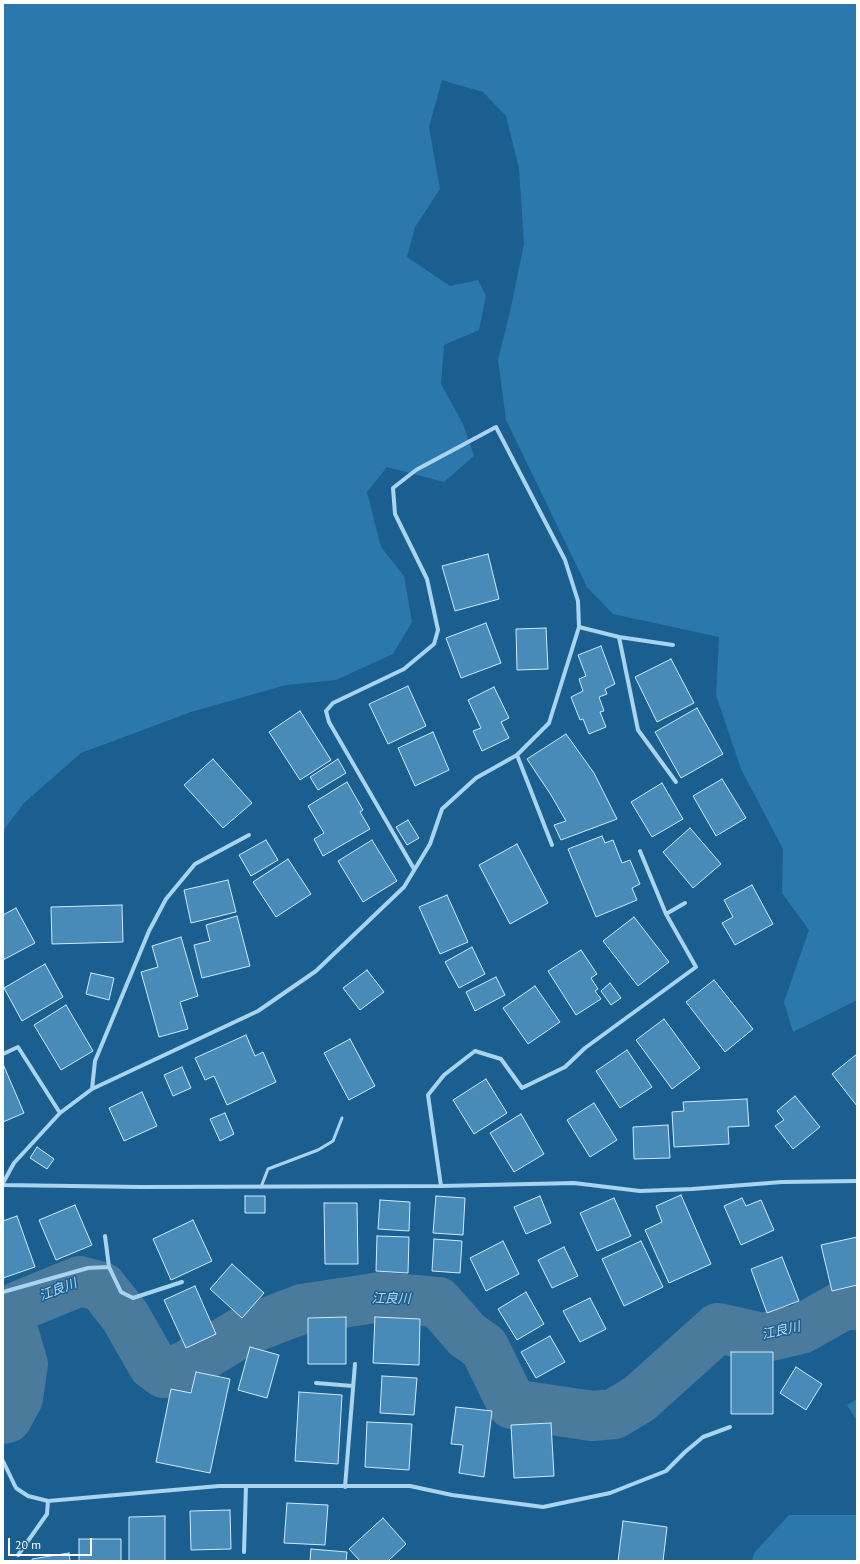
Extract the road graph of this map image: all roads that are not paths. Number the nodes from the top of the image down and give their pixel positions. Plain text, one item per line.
1 (579, 627) junction
2 (619, 637) junction
3 (673, 646) dead end
4 (517, 755) junction
5 (676, 782) dead end
6 (249, 835) dead end
7 (552, 845) dead end
8 (640, 851) dead end
9 (414, 869) junction
10 (685, 903) dead end
11 (666, 914) junction
12 (3, 1054) edge
13 (92, 1089) junction
14 (60, 1113) junction
15 (342, 1118) dead end
16 (857, 1181) edge
17 (3, 1184) edge
18 (441, 1186) junction
19 (261, 1187) junction
20 (105, 1236) dead end
21 (109, 1267) junction
22 (182, 1282) dead end
23 (3, 1292) edge
24 (355, 1364) dead end
25 (316, 1383) dead end
26 (353, 1386) junction
27 (730, 1427) dead end
28 (3, 1461) edge
29 (246, 1486) junction
30 (345, 1487) junction
31 (48, 1501) junction
32 (244, 1552) dead end
33 (18, 1555) dead end

1 - 2 street
1 - 4 street
1 - 9 street
2 - 3 street
2 - 5 street
4 - 7 street
4 - 9 street
6 - 13 street
8 - 11 street
9 - 13 street
10 - 11 street
11 - 18 street
12 - 14 street
13 - 14 street
14 - 17 street
15 - 19 lane
16 - 18 street
17 - 19 street
18 - 19 street
20 - 21 street
21 - 22 street
21 - 23 street
24 - 26 street
25 - 26 street
26 - 30 street
27 - 30 street
28 - 31 street
29 - 30 street
29 - 31 street
29 - 32 street
31 - 33 street

